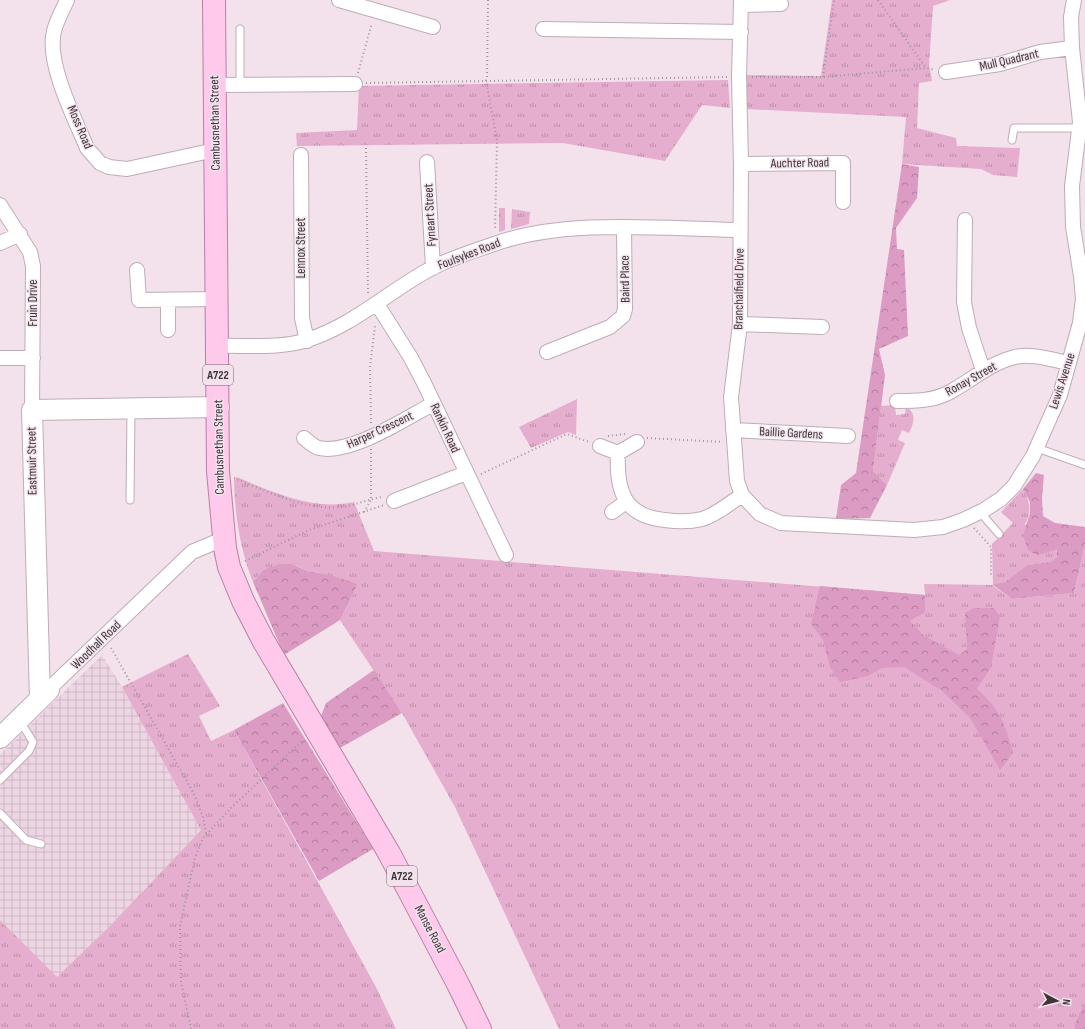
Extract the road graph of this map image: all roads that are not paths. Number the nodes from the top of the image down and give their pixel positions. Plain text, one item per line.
1 (67, 0) edge
2 (214, 0) edge
3 (339, 0) edge
4 (1074, 0) edge
5 (741, 2) edge
6 (781, 4) dead end
7 (433, 27) dead end
8 (240, 29) dead end
9 (543, 29) dead end
10 (741, 32) junction
11 (1072, 48) junction
12 (946, 72) road end
13 (355, 84) road end
14 (214, 85) junction
15 (240, 85) junction
16 (1082, 124) edge
17 (1012, 140) dead end
18 (215, 150) junction
19 (301, 155) dead end
20 (427, 162) dead end
21 (741, 164) junction
22 (843, 202) dead end
23 (0, 205) edge
24 (965, 220) dead end
25 (1079, 225) edge
26 (624, 228) junction
27 (740, 230) junction
28 (20, 234) junction
29 (0, 243) edge
30 (433, 268) junction
31 (137, 270) dead end
32 (168, 300) junction
33 (217, 300) junction
34 (375, 307) junction
35 (1083, 323) edge
36 (740, 324) junction
37 (822, 327) dead end
38 (168, 330) dead end
39 (307, 341) junction
40 (217, 346) junction
41 (547, 352) dead end
42 (0, 358) edge
43 (33, 358) junction
44 (1069, 363) junction
45 (983, 370) junction
46 (897, 401) dead end
47 (433, 404) junction
48 (219, 408) junction
49 (32, 410) junction
50 (131, 410) junction
51 (734, 436) junction
52 (848, 436) dead end
53 (304, 438) dead end
54 (632, 438) road end
55 (596, 444) road end
56 (1037, 448) junction
57 (618, 453) junction
58 (1085, 465) edge
59 (468, 476) junction
60 (742, 495) junction
61 (130, 500) dead end
62 (626, 502) junction
63 (390, 503) road end
64 (612, 512) dead end
65 (980, 512) junction
66 (781, 523) joint
67 (999, 534) dead end
68 (223, 539) junction
69 (506, 555) dead end
70 (45, 694) junction
71 (18, 720) junction
72 (316, 728) joint
73 (0, 738) edge
74 (0, 780) edge
75 (0, 813) edge
76 (41, 844) dead end
77 (480, 1029) edge

1 - 18 street, Moss Road
2 - 14 main road, Cambusnethan Street / A722
3 - 7 street
4 - 11 street, Lewis Avenue
5 - 6 street, Branchalfield Drive
5 - 10 street, Branchalfield Drive
8 - 15 lane
9 - 10 street
10 - 21 street, Branchalfield Drive
11 - 12 street, Mull Quadrant
11 - 16 street, Lewis Avenue
13 - 15 street
14 - 15 street
14 - 18 main road, Cambusnethan Street / A722
16 - 17 lane
16 - 25 street, Lewis Avenue
18 - 33 main road, Cambusnethan Street / A722
19 - 39 street, Lennox Street
20 - 30 street, Fyneart Street
21 - 22 street, Auchter Road
21 - 27 street, Branchalfield Drive
23 - 28 street, Fruin Drive
24 - 45 street
25 - 35 street, Lewis Avenue
26 - 27 street, Foulsykes Road
26 - 30 street, Foulsykes Road
26 - 41 street, Baird Place
27 - 36 street, Branchalfield Drive
28 - 29 street
28 - 43 street, Fruin Drive
30 - 34 street, Foulsykes Road
31 - 32 street
32 - 33 street
32 - 38 street
33 - 40 main road, Cambusnethan Street / A722
34 - 39 street, Foulsykes Road
34 - 47 street, Rankin Road
35 - 44 street, Lewis Avenue
36 - 37 street
36 - 51 street, Branchalfield Drive
39 - 40 street, Foulsykes Road
40 - 48 main road, Cambusnethan Street / A722
42 - 43 street
43 - 49 street, Fruin Drive
44 - 45 street, Ronay Street
44 - 56 street, Lewis Avenue
45 - 46 street, Ronay Street
47 - 53 street, Harper Crescent
47 - 59 street, Rankin Road
48 - 50 street, Eastmuir Street
48 - 68 main road, Cambusnethan Street / A722
49 - 50 street, Eastmuir Street
49 - 70 street, Eastmuir Street
50 - 61 lane
51 - 52 street, Baillie Gardens
51 - 60 street, Branchalfield Drive
54 - 57 street
55 - 57 street
56 - 58 lane
56 - 65 street, Lewis Avenue
57 - 62 street
59 - 63 street
59 - 69 street, Rankin Road
60 - 62 street
60 - 66 street, Branchalfield Drive
62 - 64 street
65 - 66 street, Lewis Avenue
65 - 67 lane
68 - 70 street, Woodhall Road
68 - 72 main road, Cambusnethan Street / A722
70 - 71 street, Woodhall Road
71 - 73 street, Woodhall Road
71 - 74 lane
72 - 77 main road, Manse Road / A722
75 - 76 lane

